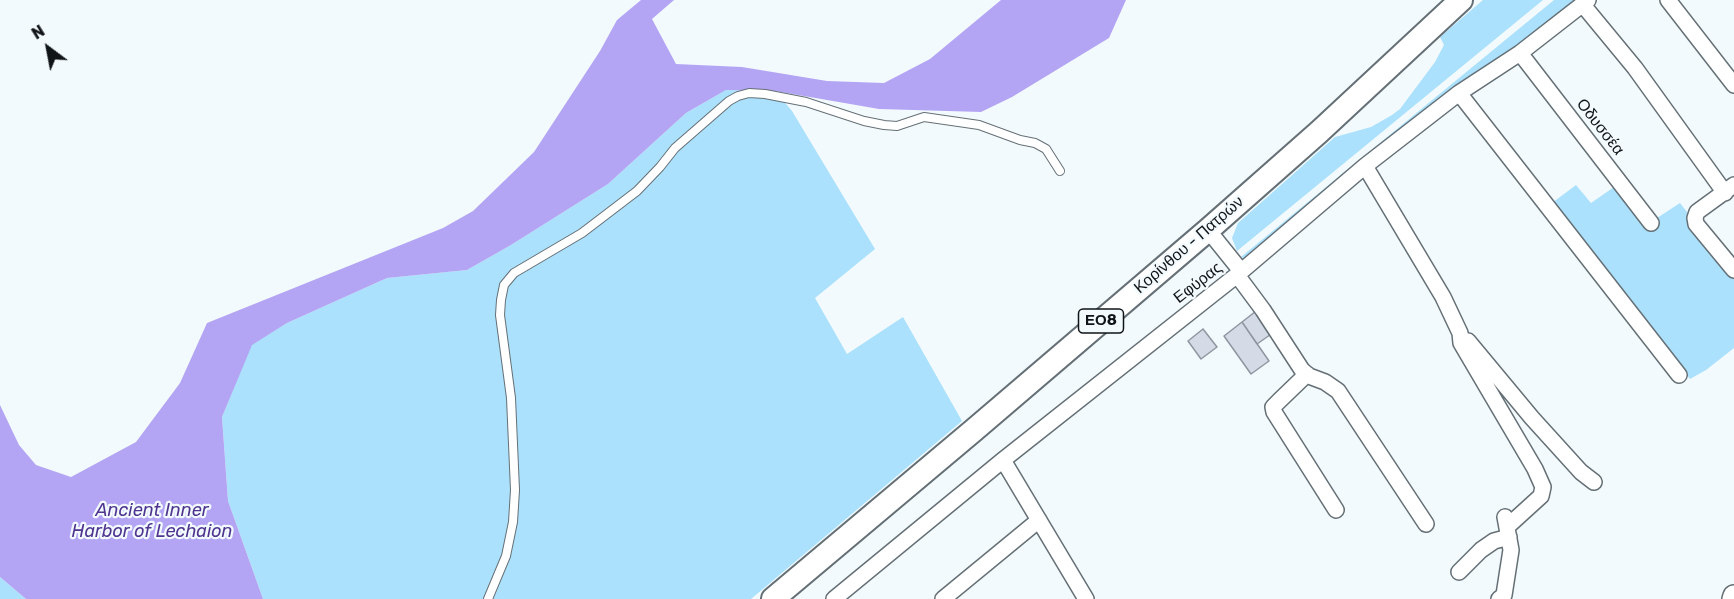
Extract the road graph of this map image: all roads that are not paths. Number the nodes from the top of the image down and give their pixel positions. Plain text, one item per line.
1 (1461, 0) edge
2 (1668, 0) edge
3 (1585, 3) edge
4 (1520, 53) junction
5 (1734, 85) edge
6 (1460, 93) junction
7 (1365, 166) junction
8 (1060, 171) dead end
9 (1729, 189) edge
10 (1651, 222) dead end
11 (1208, 230) junction
12 (1734, 270) edge
13 (1239, 273) junction
14 (1460, 333) junction
15 (1307, 374) junction
16 (1680, 375) dead end
17 (1003, 460) junction
18 (1594, 482) dead end
19 (1336, 510) dead end
20 (1039, 520) junction
21 (1426, 524) dead end
22 (1508, 526) junction
23 (1459, 572) dead end
24 (488, 599) edge
25 (773, 599) edge
26 (834, 599) edge
27 (943, 599) edge
28 (1086, 599) edge
29 (1499, 599) edge

1 - 11 main road, Κορίνθου - Πατρών / ΕΟ8
2 - 5 street
3 - 4 street, Εφύρας
3 - 9 street
4 - 6 street, Εφύρας
4 - 10 street, Οδυσσέα
6 - 7 street, Εφύρας
6 - 16 street
7 - 13 street, Εφύρας
7 - 14 street
8 - 24 lane
9 - 12 street
11 - 13 street
11 - 25 main road, Κορίνθου - Πατρών / ΕΟ8
13 - 15 street
13 - 17 street, Εφύρας
14 - 18 street
14 - 22 street
15 - 19 street
15 - 21 street
17 - 20 street
17 - 26 street, Εφύρας
20 - 27 street
20 - 28 street
22 - 23 street
22 - 29 street

